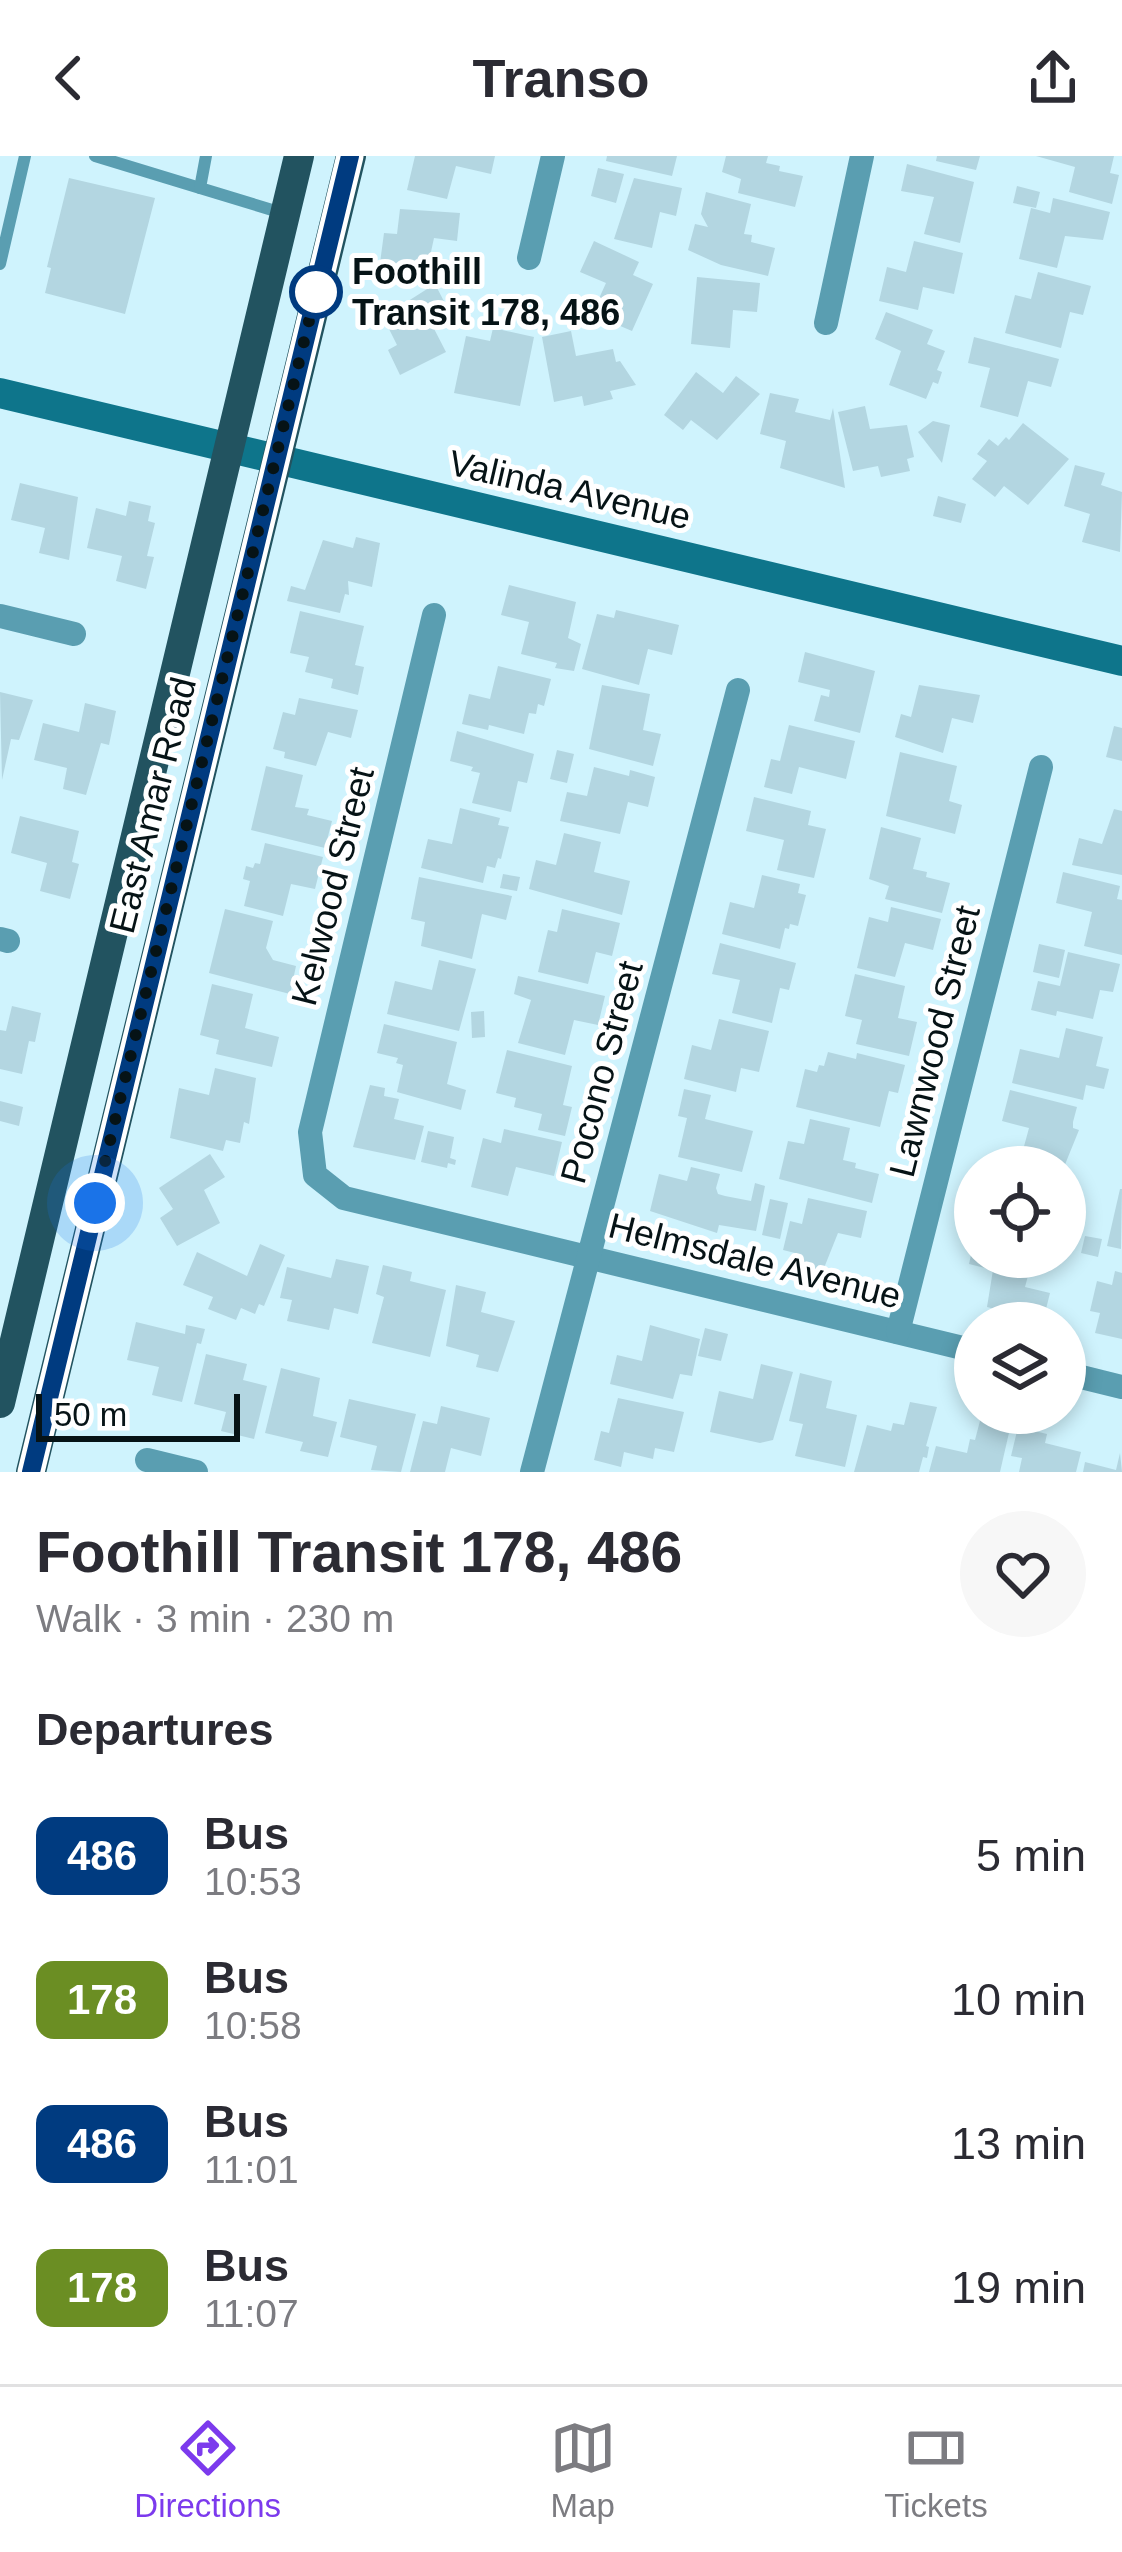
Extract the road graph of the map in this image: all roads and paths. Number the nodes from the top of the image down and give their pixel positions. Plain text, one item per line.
1 (25, 156) edge
2 (95, 156) edge
3 (206, 156) edge
4 (299, 156) edge
5 (350, 156) edge
6 (553, 156) edge
7 (862, 156) edge
8 (200, 188) junction
9 (286, 214) junction
10 (529, 258) dead end
11 (0, 264) edge
12 (826, 323) dead end
13 (0, 393) edge
14 (230, 448) junction
15 (275, 459) junction
16 (434, 615) dead end
17 (0, 616) edge
18 (74, 634) dead end
19 (1122, 661) edge
20 (738, 690) dead end
21 (1041, 766) dead end
22 (315, 1175) joint
23 (591, 1256) junction
24 (898, 1332) junction
25 (954, 1346) edge
26 (1086, 1378) edge
27 (1122, 1387) edge
28 (0, 1403) edge
29 (147, 1460) dead end
30 (31, 1472) edge
31 (196, 1472) edge
32 (532, 1472) edge

1 - 11 lane
2 - 8 lane
3 - 8 lane
4 - 9 main road, East Amar Road
5 - 15 main road, East Amar Road
6 - 10 street
7 - 12 street
8 - 9 lane
9 - 14 main road, East Amar Road
13 - 14 main road, Valinda Avenue
14 - 15 main road, Valinda Avenue
14 - 28 main road, East Amar Road
15 - 19 main road, Valinda Avenue
15 - 30 main road, East Amar Road
16 - 22 street, Kelwood Street
17 - 18 street
20 - 23 street, Pocono Street
21 - 24 street, Lawnwood Street
22 - 23 street, Helmsdale Avenue
23 - 24 street, Helmsdale Avenue
23 - 32 street, Pocono Street
24 - 25 street, Helmsdale Avenue
26 - 27 street
29 - 31 street

